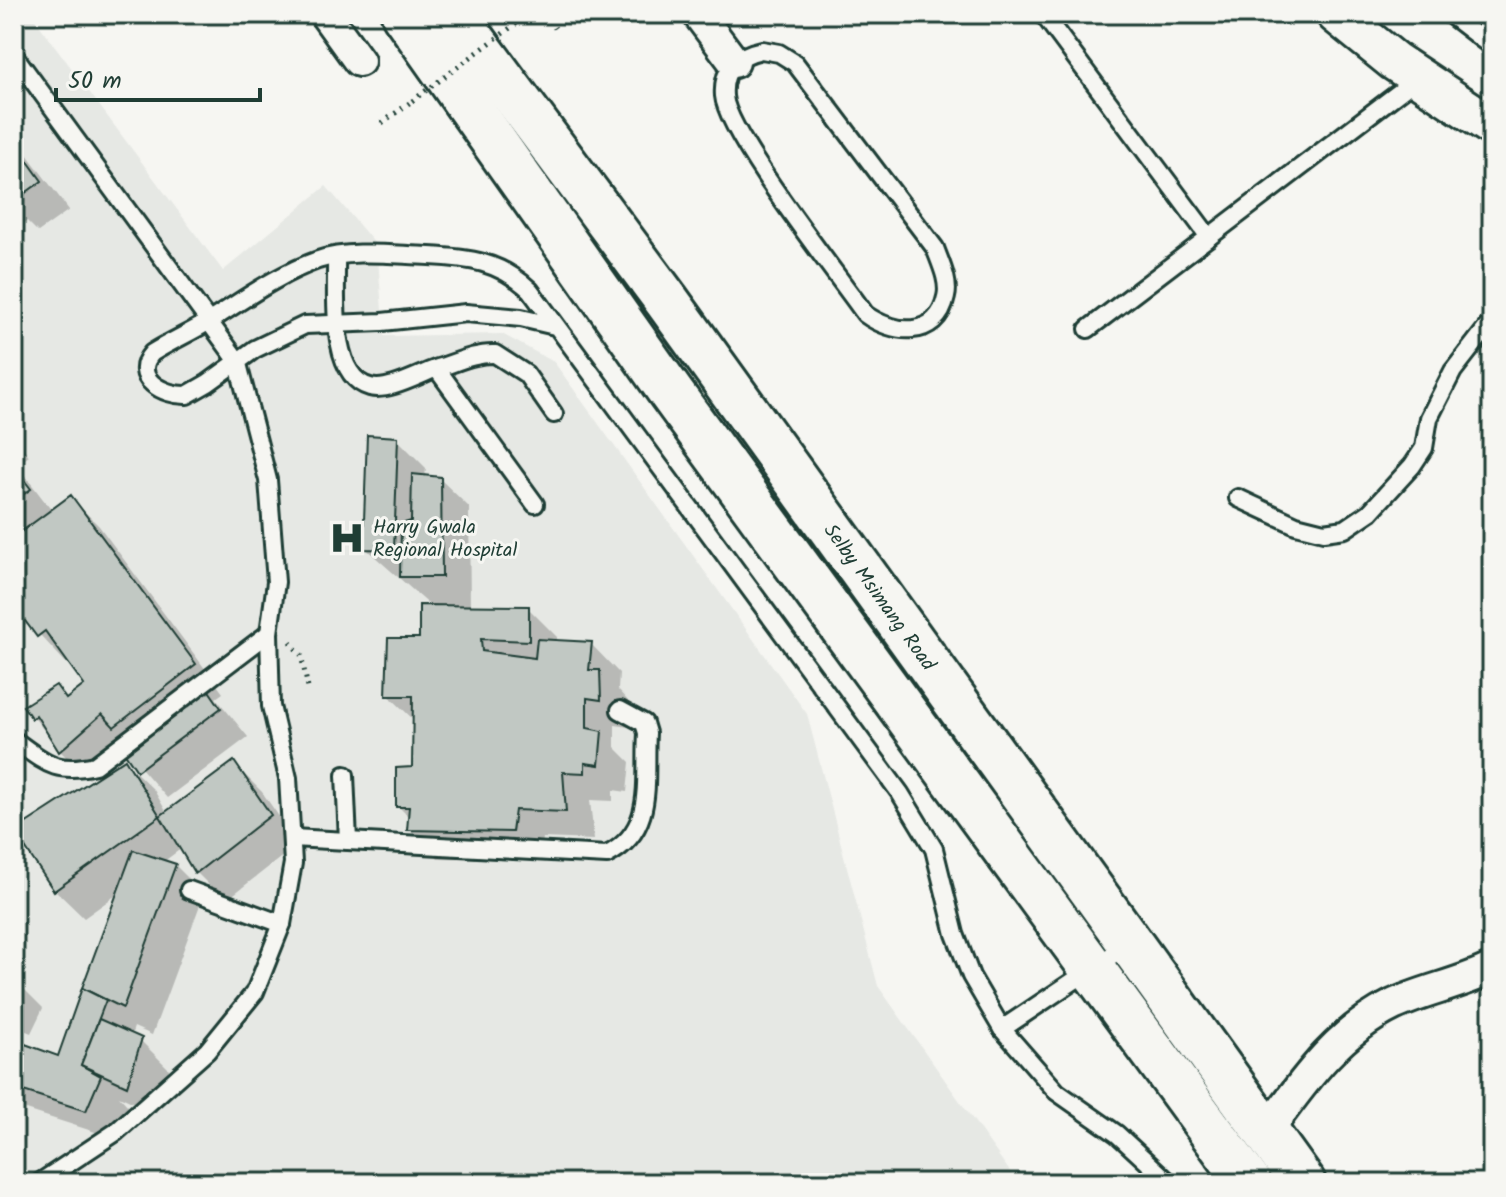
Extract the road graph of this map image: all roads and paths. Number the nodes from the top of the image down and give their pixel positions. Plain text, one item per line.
1 (325, 14) edge
2 (404, 14) edge
3 (454, 14) edge
4 (529, 14) edge
5 (545, 14) edge
6 (698, 14) edge
7 (1043, 14) edge
8 (1336, 14) edge
9 (1449, 14) edge
10 (555, 28) dead end
11 (1492, 47) edge
12 (14, 55) edge
13 (359, 61) dead end
14 (734, 62) junction
15 (1419, 77) junction
16 (382, 123) dead end
17 (1492, 126) edge
18 (1209, 237) junction
19 (336, 257) junction
20 (1492, 321) edge
21 (208, 322) junction
22 (338, 322) junction
23 (555, 326) junction
24 (1088, 329) dead end
25 (237, 360) junction
26 (437, 369) junction
27 (554, 414) dead end
28 (1238, 498) dead end
29 (535, 504) dead end
30 (269, 633) junction
31 (620, 710) dead end
32 (14, 740) edge
33 (345, 775) dead end
34 (292, 838) junction
35 (348, 841) junction
36 (189, 890) dead end
37 (282, 924) junction
38 (1132, 942) junction
39 (1492, 968) edge
40 (1092, 970) junction
41 (1002, 1029) junction
42 (1267, 1131) junction
43 (39, 1183) edge
44 (1170, 1183) edge
45 (1249, 1183) edge
46 (1303, 1183) edge

1 - 13 street
2 - 40 main road
3 - 38 main road, Selby Msimang Road
4 - 16 path, bridge
5 - 10 path
6 - 14 street
7 - 18 lane
8 - 15 street
9 - 11 lane
12 - 21 lane
14 - 14 lane
15 - 17 street
15 - 18 lane
18 - 24 lane
19 - 21 lane
19 - 22 lane
19 - 23 lane
20 - 28 lane
21 - 25 lane
21 - 25 lane
22 - 23 lane
22 - 25 lane
22 - 26 lane
23 - 41 lane
25 - 30 lane
26 - 27 lane
26 - 29 lane
30 - 32 lane
30 - 34 lane
31 - 35 lane
33 - 35 lane
34 - 35 lane
34 - 37 lane
36 - 37 lane
37 - 43 lane
38 - 40 lane
38 - 42 main road, Selby Msimang Road
39 - 42 street
40 - 41 lane
40 - 45 main road
41 - 44 lane
42 - 46 main road, Selby Msimang Road

